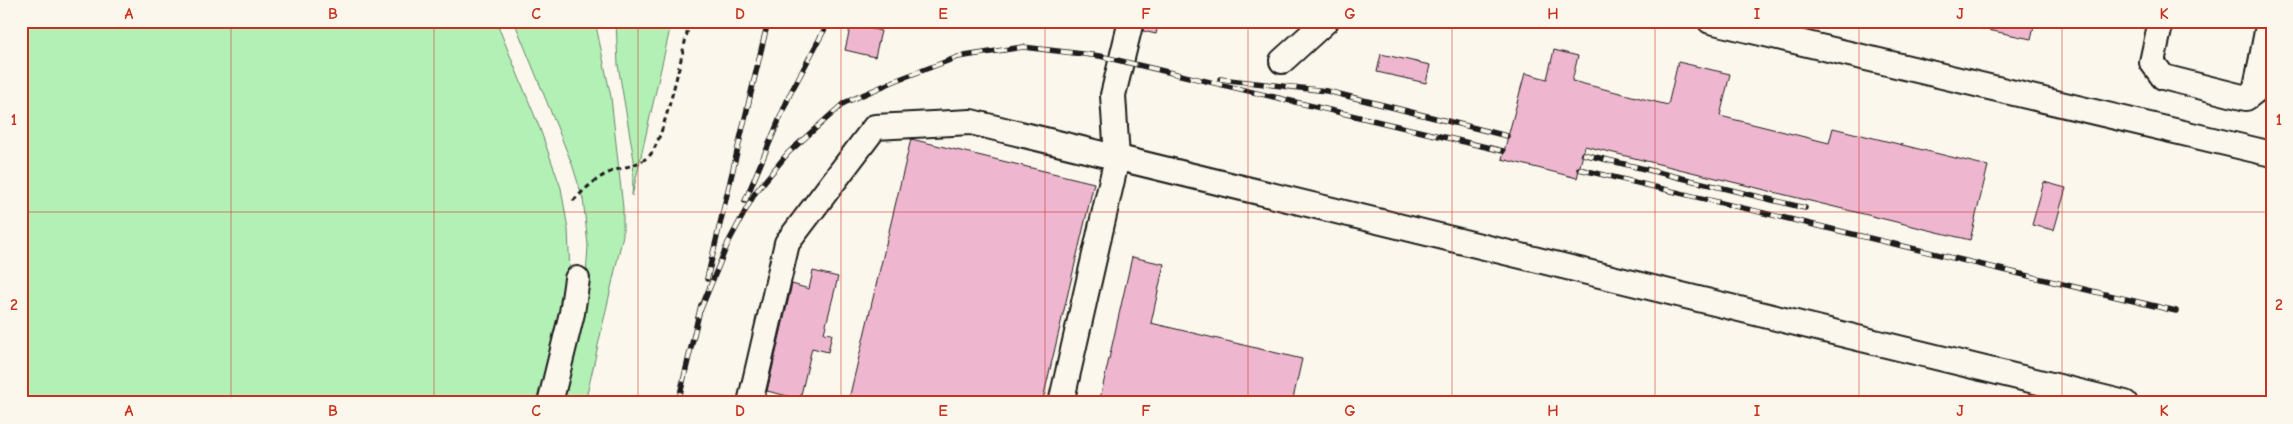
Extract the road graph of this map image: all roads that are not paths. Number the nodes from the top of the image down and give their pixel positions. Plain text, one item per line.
1 (1131, 21) edge
2 (1326, 21) edge
3 (1710, 21) edge
4 (2161, 21) edge
5 (2269, 21) edge
6 (1282, 61) dead end
7 (2266, 70) edge
8 (2272, 154) edge
9 (1117, 158) junction
10 (577, 279) dead end
11 (550, 403) edge
12 (750, 403) edge
13 (1061, 403) edge
14 (2125, 403) edge

1 - 9 street
2 - 6 street
3 - 8 street
4 - 7 street
5 - 7 street
9 - 12 street
9 - 13 street
9 - 14 street
10 - 11 street

